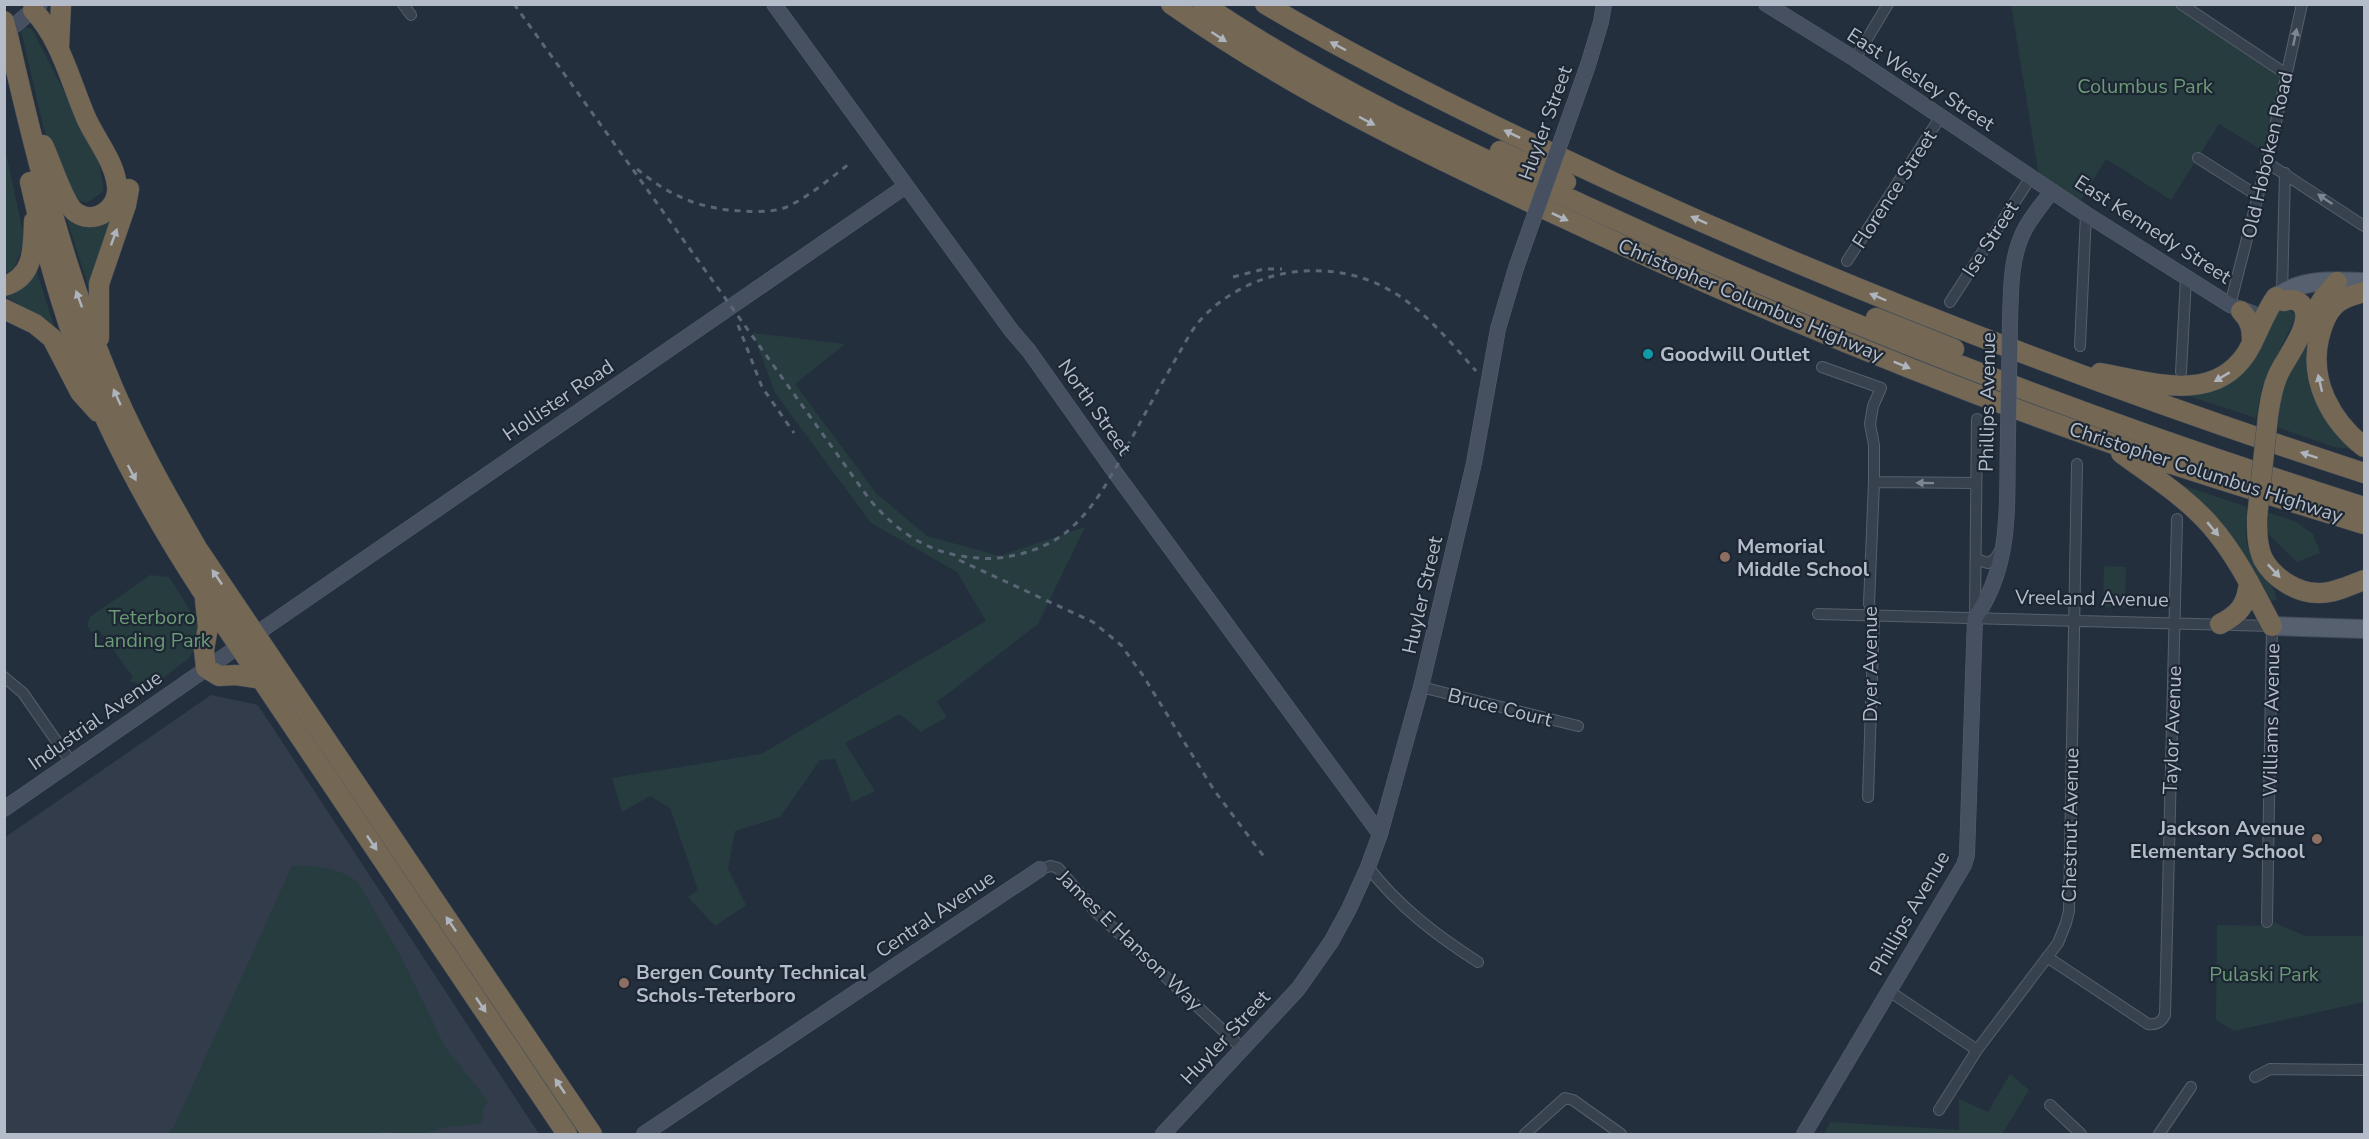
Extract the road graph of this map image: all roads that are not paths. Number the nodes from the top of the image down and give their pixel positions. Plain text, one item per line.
1 (61, 4) edge
2 (403, 4) edge
3 (774, 4) edge
4 (1171, 4) edge
5 (1203, 4) edge
6 (1227, 4) edge
7 (1265, 4) edge
8 (1604, 4) edge
9 (1766, 4) edge
10 (1888, 4) edge
11 (2181, 4) edge
12 (2302, 4) edge
13 (37, 7) edge
14 (411, 15) dead end
15 (4, 21) edge
16 (4, 34) edge
17 (59, 51) junction
18 (1855, 59) junction
19 (9, 66) edge
20 (2286, 74) junction
21 (70, 76) junction
22 (27, 116) junction
23 (1941, 116) junction
24 (2199, 158) dead end
25 (2266, 162) junction
26 (2285, 173) junction
27 (2031, 177) junction
28 (906, 186) junction
29 (2052, 191) junction
30 (2258, 196) junction
31 (35, 205) junction
32 (2086, 214) junction
33 (2364, 226) edge
34 (1847, 261) dead end
35 (2186, 278) junction
36 (2364, 282) edge
37 (2333, 285) junction
38 (4, 286) edge
39 (2364, 291) edge
40 (2277, 301) junction
41 (1950, 302) dead end
42 (2235, 308) junction
43 (4, 309) edge
44 (2300, 336) junction
45 (2252, 344) junction
46 (2080, 346) dead end
47 (100, 354) junction
48 (2050, 364) junction
49 (1822, 367) dead end
50 (2181, 372) dead end
51 (1977, 419) dead end
52 (106, 420) junction
53 (2104, 441) junction
54 (2364, 447) edge
55 (2077, 464) dead end
56 (2364, 473) edge
57 (1874, 482) junction
58 (1976, 483) junction
59 (2364, 493) edge
60 (2364, 507) edge
61 (2177, 519) dead end
62 (2364, 524) edge
63 (2005, 540) junction
64 (1976, 559) junction
65 (2364, 580) edge
66 (2249, 582) junction
67 (204, 594) junction
68 (236, 606) junction
69 (1818, 614) dead end
70 (1874, 616) junction
71 (1976, 618) junction
72 (2074, 621) junction
73 (2176, 623) junction
74 (2220, 624) junction
75 (2272, 626) junction
76 (2364, 628) edge
77 (255, 634) junction
78 (239, 646) junction
79 (206, 668) junction
80 (4, 677) edge
81 (261, 679) junction
82 (1421, 687) junction
83 (1578, 726) dead end
84 (336, 758) junction
85 (71, 762) junction
86 (1868, 797) dead end
87 (4, 809) edge
88 (1380, 834) junction
89 (1368, 867) junction
90 (1040, 869) joint
91 (2267, 922) dead end
92 (2047, 957) junction
93 (1478, 962) dead end
94 (1889, 991) junction
95 (1243, 1049) junction
96 (1977, 1050) junction
97 (2364, 1070) edge
98 (2255, 1077) dead end
99 (2192, 1087) dead end
100 (2050, 1105) dead end
101 (1939, 1110) dead end
102 (567, 1134) edge
103 (592, 1134) edge
104 (644, 1134) edge
105 (1162, 1134) edge
106 (1525, 1134) edge
107 (1621, 1134) edge
108 (1804, 1134) edge
109 (2081, 1134) edge
110 (2159, 1134) edge

1 - 17 highway
2 - 14 street
3 - 28 street, North Street
4 -> 53 highway, Christopher Columbus Highway
5 - 60 highway, Christopher Columbus Highway
6 - 59 highway, Christopher Columbus Highway
48 -> 7 highway
8 - 82 street, Huyler Street, bridge
9 - 18 street, East Wesley Street
10 - 18 street
11 - 20 street
20 -> 12 street, Old Hoboken Road
13 - 16 street
13 - 17 highway
15 - 19 highway, bridge
17 - 21 highway
18 - 23 street, East Wesley Street
19 - 22 highway
19 - 31 highway
20 - 25 street, Old Hoboken Road
21 - 22 highway
47 -> 21 highway
47 -> 22 highway
23 - 27 street, East Wesley Street
23 - 34 street, Florence Street
24 - 30 street
25 - 26 street
25 - 30 street, Old Hoboken Road
33 -> 26 street
26 - 40 street
27 - 29 street, East Wesley Street
27 - 41 street, Ise Street
28 - 77 street, Hollister Road
28 - 88 street, North Street
29 - 32 street, East Kennedy Street
29 - 63 street, Phillips Avenue, bridge
30 - 42 street, Old Hoboken Road
31 - 38 highway
31 - 52 highway
32 - 35 street, East Kennedy Street
32 - 46 street
35 - 42 street, East Kennedy Street
35 - 50 street
36 - 37 main road, East Kennedy Street
37 - 39 street, East Kennedy Street
37 - 40 main road, East Kennedy Street
37 - 44 highway
54 -> 39 highway
40 - 42 street, East Kennedy Street
40 - 44 highway
40 - 45 highway
42 - 45 highway
43 - 52 highway
44 -> 65 highway, bridge
45 -> 48 highway
68 -> 47 highway
56 -> 48 highway
49 - 57 street, Dyer Avenue
51 - 58 street, Phillips Avenue
52 -> 67 highway
53 - 62 highway, Christopher Columbus Highway
53 -> 66 highway
55 - 72 street, Chestnut Avenue
58 -> 57 street
57 - 70 street, Dyer Avenue
58 - 64 street, Phillips Avenue
61 - 73 street, Taylor Avenue
63 - 64 street
63 - 71 street, Phillips Avenue
64 - 71 street, Phillips Avenue
66 - 74 highway
66 - 75 highway
67 - 78 highway
67 - 79 highway
68 - 77 highway
68 - 78 highway
69 - 70 street, Vreeland Avenue
70 - 71 street, Vreeland Avenue
70 - 86 street, Dyer Avenue
71 - 72 street, Vreeland Avenue
71 - 94 street, Phillips Avenue
72 - 73 street, Vreeland Avenue
72 - 92 street, Chestnut Avenue
73 - 74 street, Vreeland Avenue
73 - 92 street, Taylor Avenue
74 - 75 street, Vreeland Avenue
75 - 76 main road, Vreeland Avenue
75 - 91 street, Williams Avenue
77 - 78 street, Hollister Road
77 - 84 highway
78 - 79 street, Industrial Avenue
78 - 81 highway
78 - 84 highway
79 - 81 highway
79 - 85 street, Industrial Avenue
80 - 85 street
81 -> 102 highway
82 - 83 street, Bruce Court
82 - 88 street, Huyler Street
103 -> 84 highway
85 - 87 street, Industrial Avenue
88 - 89 street, Huyler Street
89 - 93 street
89 - 95 street, Huyler Street
90 - 95 street, James E Hanson Way
90 - 104 street, Central Avenue
92 - 96 street, Chestnut Avenue
94 - 96 street
94 - 108 street, Phillips Avenue
95 - 105 street, Huyler Street
96 - 101 street, Chestnut Avenue
97 - 98 street
99 - 110 street
100 - 109 street
106 - 107 street

